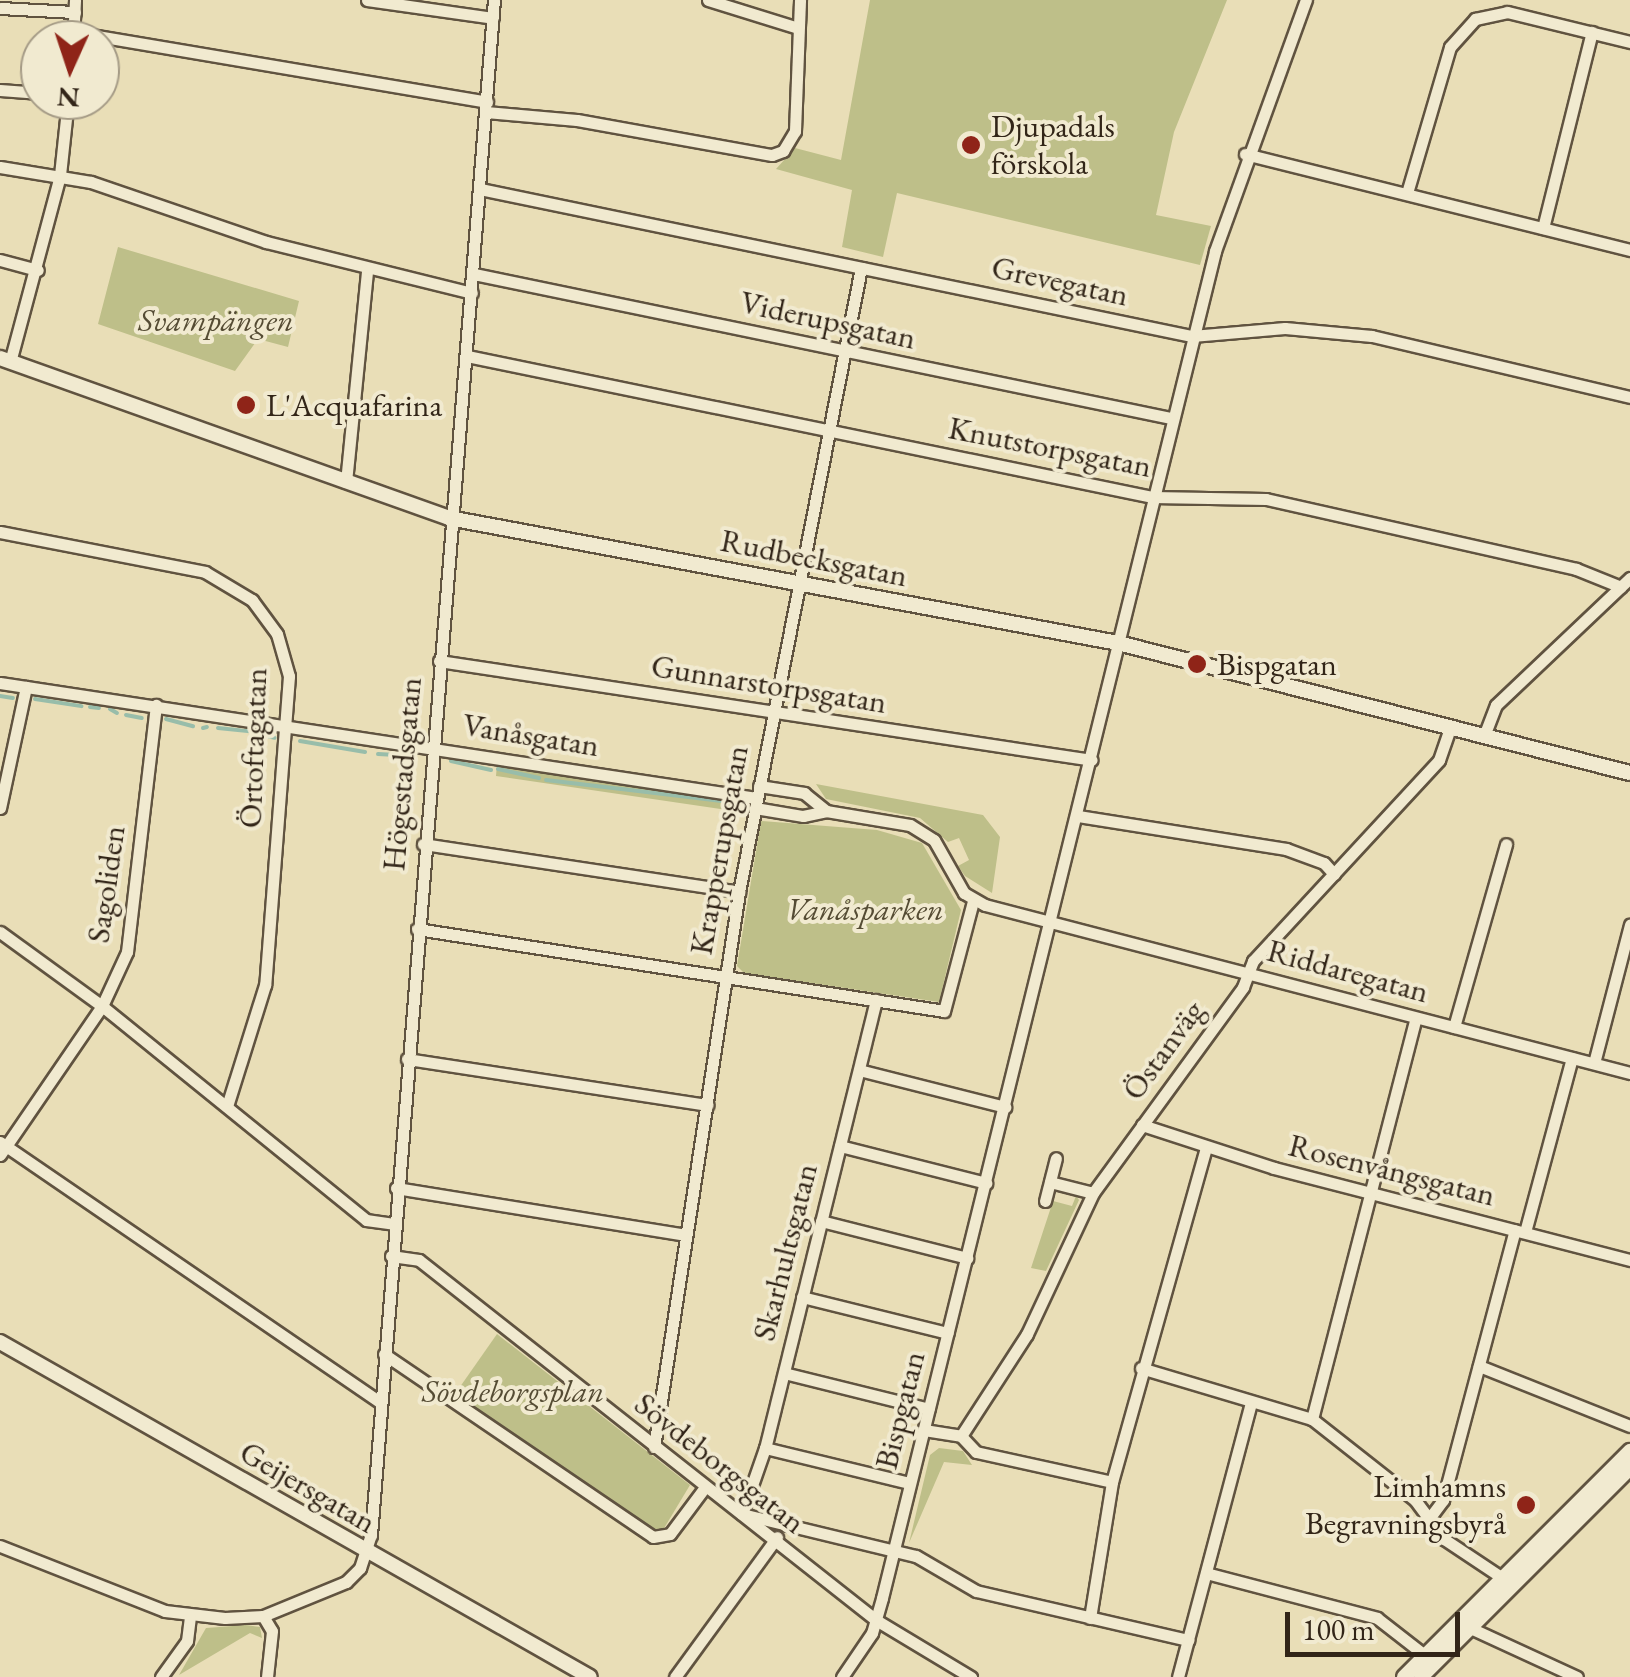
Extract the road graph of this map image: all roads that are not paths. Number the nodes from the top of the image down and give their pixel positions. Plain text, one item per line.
1 (367, 0) edge
2 (494, 0) edge
3 (708, 0) edge
4 (800, 0) edge
5 (1306, 0) edge
6 (75, 6) edge
7 (0, 8) edge
8 (493, 18) junction
9 (795, 28) junction
10 (1592, 32) junction
11 (1630, 42) edge
12 (120, 44) edge
13 (487, 107) junction
14 (66, 120) edge
15 (1245, 154) junction
16 (0, 167) edge
17 (60, 176) junction
18 (480, 189) junction
19 (1407, 193) junction
20 (1543, 228) junction
21 (1630, 250) edge
22 (0, 260) edge
23 (861, 268) junction
24 (38, 270) junction
25 (367, 270) junction
26 (474, 274) junction
27 (472, 293) junction
28 (1192, 336) junction
29 (844, 351) junction
30 (467, 356) junction
31 (5, 360) edge
32 (1630, 397) edge
33 (1171, 418) junction
34 (828, 432) junction
35 (346, 482) junction
36 (1152, 496) junction
37 (449, 518) junction
38 (0, 532) edge
39 (798, 582) junction
40 (1626, 583) edge
41 (1118, 643) junction
42 (439, 661) junction
43 (0, 682) edge
44 (26, 687) junction
45 (156, 706) junction
46 (772, 712) junction
47 (286, 726) junction
48 (1450, 728) junction
49 (1484, 736) junction
50 (432, 748) junction
51 (1092, 760) junction
52 (1630, 773) edge
53 (756, 797) junction
54 (0, 808) edge
55 (826, 811) junction
56 (1078, 816) junction
57 (423, 844) junction
58 (1506, 844) dead end
59 (1334, 874) junction
60 (739, 892) junction
61 (973, 900) junction
62 (1051, 923) junction
63 (1630, 925) edge
64 (417, 929) junction
65 (0, 932) edge
66 (1248, 973) junction
67 (725, 976) junction
68 (876, 1000) junction
69 (102, 1006) junction
70 (1416, 1018) junction
71 (1454, 1027) junction
72 (1572, 1058) junction
73 (407, 1059) junction
74 (1594, 1064) junction
75 (858, 1070) junction
76 (1630, 1072) edge
77 (707, 1105) junction
78 (227, 1106) junction
79 (1005, 1107) junction
80 (1142, 1125) junction
81 (840, 1146) junction
82 (2, 1147) edge
83 (1206, 1147) junction
84 (1056, 1158) dead end
85 (1050, 1182) junction
86 (986, 1183) junction
87 (396, 1188) junction
88 (1370, 1192) junction
89 (1093, 1194) junction
90 (1046, 1201) dead end
91 (821, 1221) junction
92 (394, 1224) junction
93 (1520, 1231) junction
94 (686, 1235) junction
95 (391, 1256) junction
96 (967, 1258) junction
97 (1630, 1260) edge
98 (802, 1297) junction
99 (948, 1333) junction
100 (0, 1342) edge
101 (384, 1354) junction
102 (1479, 1366) junction
103 (1141, 1368) junction
104 (784, 1373) junction
105 (380, 1402) junction
106 (1251, 1403) junction
107 (929, 1408) junction
108 (1312, 1419) junction
109 (1630, 1426) edge
110 (924, 1430) junction
111 (962, 1436) junction
112 (654, 1446) junction
113 (765, 1448) junction
114 (1630, 1451) edge
115 (1630, 1468) edge
116 (1112, 1482) junction
117 (910, 1483) junction
118 (705, 1487) junction
119 (742, 1514) junction
120 (1428, 1520) junction
121 (785, 1525) junction
122 (775, 1540) junction
123 (4, 1548) edge
124 (365, 1552) junction
125 (893, 1552) junction
126 (0, 1565) edge
127 (1206, 1573) junction
128 (1500, 1577) junction
129 (190, 1616) junction
130 (263, 1616) junction
131 (1090, 1618) junction
132 (876, 1620) junction
133 (1464, 1624) junction
134 (1188, 1640) junction
135 (1430, 1659) junction
136 (1181, 1676) edge
137 (160, 1677) edge
138 (267, 1677) edge
139 (590, 1677) edge
140 (675, 1677) edge
141 (842, 1677) edge
142 (972, 1677) edge
143 (1404, 1677) edge
144 (1421, 1677) edge
145 (1577, 1677) edge

1 - 8 street
2 - 8 street, Högestadsgatan
3 - 9 street
4 - 9 street
5 - 15 street, Bispgatan
6 - 7 street
8 - 13 street, Högestadsgatan
9 - 13 street
10 - 11 street
10 - 19 street
10 - 20 street
12 - 13 street
13 - 18 street, Högestadsgatan
14 - 17 street
15 - 19 street
15 - 28 street, Bispgatan
16 - 17 street
17 - 24 street
17 - 25 street
18 - 23 street, Grevegatan
18 - 26 street, Högestadsgatan
19 - 20 street
20 - 21 street
22 - 24 street
23 - 28 street, Grevegatan
23 - 29 street, Krapperupsgatan
24 - 31 street
25 - 27 street
25 - 35 street
26 - 27 street, Högestadsgatan
26 - 29 street, Viderupsgatan
27 - 30 street, Högestadsgatan
28 - 32 street, Grevegatan
28 - 33 street, Bispgatan
29 - 33 street, Viderupsgatan
29 - 34 street, Krapperupsgatan
30 - 34 street, Knutstorpsgatan
30 - 37 street, Högestadsgatan
31 - 35 street, Rudbecksgatan
33 - 36 street, Bispgatan
34 - 36 street, Knutstorpsgatan
34 - 39 street, Krapperupsgatan
35 - 37 street, Rudbecksgatan
36 - 40 street, Knutstorpsgatan
36 - 41 street, Bispgatan
37 - 39 street, Rudbecksgatan
37 - 42 street, Högestadsgatan
38 - 47 street, Örtoftagatan
39 - 41 street, Rudbecksgatan
39 - 46 street, Krapperupsgatan
40 - 49 street
41 - 48 street, Rudbecksgatan
41 - 51 street, Bispgatan
42 - 46 street, Gunnarstorpsgatan
42 - 50 street, Högestadsgatan
43 - 44 street, Vanåsgatan
44 - 45 street, Vanåsgatan
44 - 54 street
45 - 47 street, Vanåsgatan
45 - 69 street, Sagoliden
46 - 51 street, Gunnarstorpsgatan
46 - 53 street, Krapperupsgatan
47 - 50 street, Vanåsgatan
47 - 78 street, Örtoftagatan
48 - 49 street, Rudbecksgatan
48 - 59 street, Östanväg
49 - 52 street, Rudbecksgatan
50 - 53 street, Vanåsgatan
50 - 57 street, Högestadsgatan
51 - 56 street, Bispgatan
53 - 55 street
53 - 55 street
53 - 60 street, Krapperupsgatan
55 - 61 street
56 - 59 street
56 - 62 street, Bispgatan
57 - 60 street
57 - 64 street, Högestadsgatan
58 - 71 street
59 - 66 street, Östanväg
60 - 67 street, Krapperupsgatan
61 - 62 street
61 - 68 street
62 - 66 street, Riddaregatan
62 - 79 street, Bispgatan
63 - 74 street
64 - 67 street
64 - 73 street, Högestadsgatan
65 - 69 street
66 - 70 street, Riddaregatan
66 - 80 street, Östanväg
67 - 68 street
67 - 77 street, Krapperupsgatan
68 - 75 street, Skarhultsgatan
69 - 78 street
69 - 82 street, Sagoliden
70 - 71 street, Riddaregatan
70 - 88 street
71 - 72 street, Riddaregatan
72 - 74 street, Riddaregatan
72 - 93 street
73 - 77 street
73 - 87 street, Högestadsgatan
74 - 76 street, Riddaregatan
75 - 79 street
75 - 81 street, Skarhultsgatan
77 - 94 street, Krapperupsgatan
78 - 92 street
79 - 86 street, Bispgatan
80 - 83 street, Rosenvångsgatan
80 - 89 street, Östanväg
81 - 86 street
81 - 91 street, Skarhultsgatan
82 - 105 street
83 - 88 street, Rosenvångsgatan
83 - 103 street
84 - 85 street
85 - 89 street
85 - 90 street
86 - 96 street, Bispgatan
87 - 92 street, Högestadsgatan
87 - 94 street
88 - 93 street, Rosenvångsgatan
88 - 108 street
89 - 111 street, Östanväg
91 - 96 street
91 - 98 street, Skarhultsgatan
92 - 95 street, Högestadsgatan
93 - 97 street, Rosenvångsgatan
93 - 102 street
94 - 112 street, Krapperupsgatan
95 - 101 street, Högestadsgatan
95 - 112 street, Sövdeborgsgatan
96 - 99 street, Bispgatan
98 - 99 street
98 - 104 street, Skarhultsgatan
99 - 107 street, Bispgatan
100 - 124 street, Geijersgatan
101 - 105 street, Högestadsgatan
101 - 118 street
102 - 109 street
102 - 120 street
103 - 106 street
103 - 116 street
104 - 107 street
104 - 113 street, Skarhultsgatan
105 - 124 street, Högestadsgatan
106 - 108 street
106 - 127 street
107 - 110 street, Bispgatan
108 - 120 street
110 - 111 street
110 - 117 street, Bispgatan
111 - 116 street
112 - 118 street, Sövdeborgsgatan
113 - 117 street
113 - 119 street, Skarhultsgatan
114 - 128 street
115 - 133 street
116 - 131 street
117 - 125 street, Bispgatan
118 - 119 street, Sövdeborgsgatan
119 - 121 street
119 - 122 street, Sövdeborgsgatan
120 - 128 street
121 - 122 street
121 - 125 street
122 - 132 street, Sövdeborgsgatan
122 - 140 street
123 - 126 street
123 - 129 street
124 - 130 street
124 - 139 street, Geijersgatan
125 - 131 street
125 - 132 street, Bispgatan
127 - 134 street
127 - 135 street
128 - 133 street
129 - 130 street
129 - 137 street
130 - 138 street
131 - 134 street
132 - 141 street
132 - 142 street, Sövdeborgsgatan
133 - 135 street
133 - 145 street
134 - 136 street
135 - 143 street
135 - 144 street

